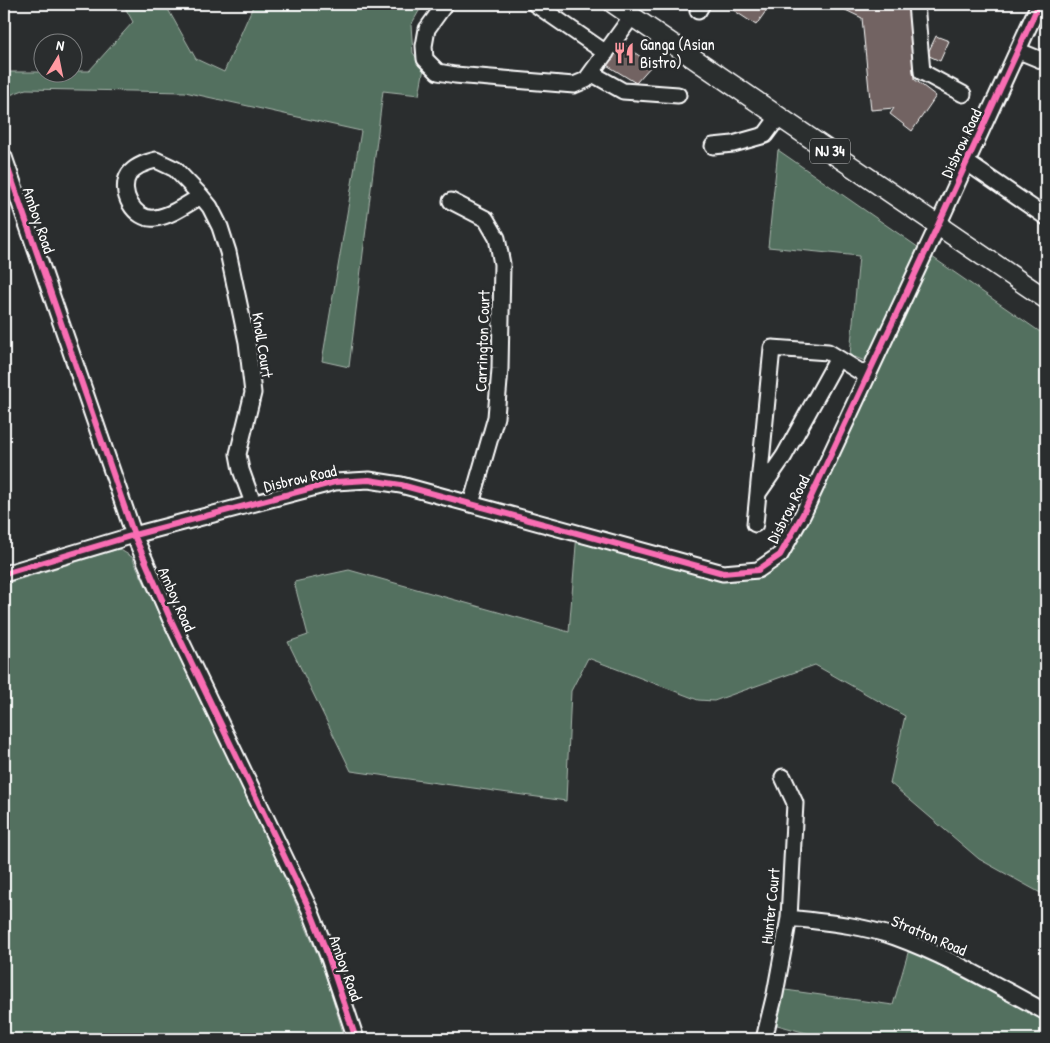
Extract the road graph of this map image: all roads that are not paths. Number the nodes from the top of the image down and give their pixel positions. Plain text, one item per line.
1 (445, 4) edge
2 (534, 4) edge
3 (614, 4) edge
4 (916, 4) edge
5 (1039, 4) edge
6 (632, 16) junction
7 (1019, 51) junction
8 (606, 53) junction
9 (1046, 62) edge
10 (591, 73) junction
11 (963, 94) dead end
12 (678, 95) dead end
13 (778, 116) junction
14 (713, 146) dead end
15 (4, 157) edge
16 (966, 162) junction
17 (201, 196) junction
18 (451, 201) dead end
19 (1046, 217) edge
20 (938, 225) junction
21 (1046, 299) edge
22 (838, 358) junction
23 (868, 376) junction
24 (758, 492) junction
25 (253, 503) junction
26 (471, 504) junction
27 (755, 524) dead end
28 (134, 535) junction
29 (4, 574) edge
30 (783, 777) dead end
31 (789, 918) junction
32 (1046, 1012) edge
33 (356, 1039) edge
34 (764, 1039) edge

1 - 10 street
2 - 8 street
3 - 6 main road, NJ 34
4 - 11 street
5 - 7 street, Disbrow Road
6 - 8 street
6 - 13 main road, NJ 34
7 - 9 street
7 - 16 street, Disbrow Road
8 - 10 street
10 - 12 street
13 - 14 street
13 - 20 main road, NJ 34
15 - 28 street, Amboy Road
16 - 19 street
16 - 20 street, Disbrow Road
17 - 17 street, Knoll Court
17 - 25 street, Knoll Court
18 - 26 street, Carrington Court
20 - 21 main road, NJ 34
20 - 23 street, Disbrow Road
22 - 23 street
22 - 24 street
22 - 24 street
23 - 26 street, Disbrow Road
24 - 27 street
25 - 26 street, Disbrow Road
25 - 28 street, Disbrow Road
28 - 29 street, Disbrow Road
28 - 33 street, Amboy Road
30 - 31 street, Hunter Court
31 - 32 street, Stratton Road
31 - 34 street, Hunter Court

